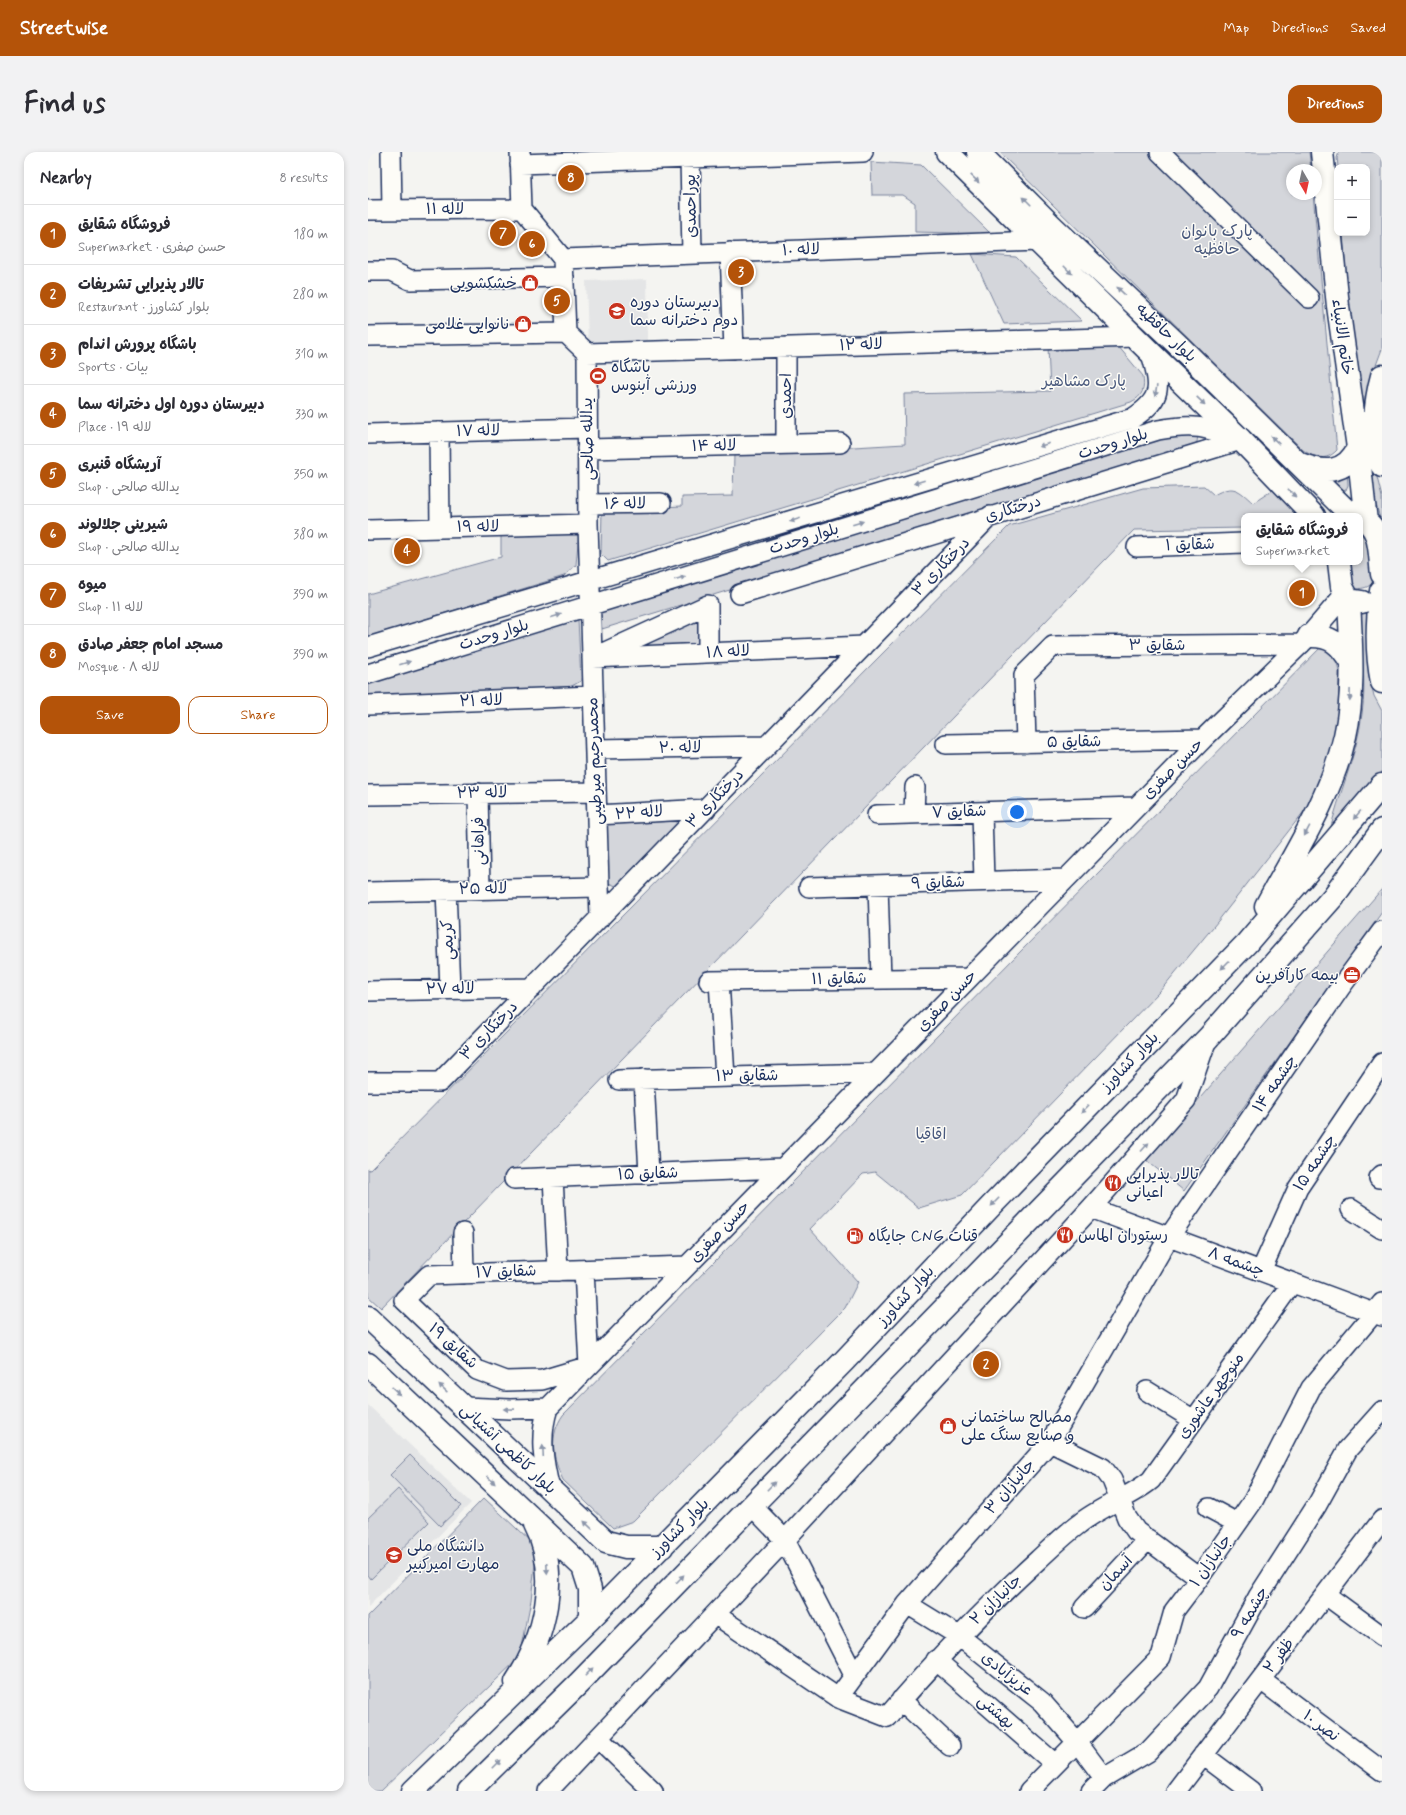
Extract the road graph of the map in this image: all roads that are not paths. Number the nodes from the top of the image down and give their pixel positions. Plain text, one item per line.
1 (391, 152) edge
2 (863, 152) edge
3 (947, 152) edge
4 (978, 152) edge
5 (1160, 152) edge
6 (608, 156) edge
7 (520, 158) edge
8 (690, 158) junction
9 (1324, 158) edge
10 (522, 209) junction
11 (368, 210) edge
12 (392, 210) junction
13 (1039, 241) junction
14 (730, 252) junction
15 (692, 254) junction
16 (563, 268) junction
17 (368, 271) edge
18 (1309, 298) dead end
19 (566, 333) junction
20 (368, 336) edge
21 (1136, 337) junction
22 (786, 347) junction
23 (734, 349) junction
24 (587, 353) junction
25 (1151, 353) junction
26 (1382, 376) edge
27 (587, 428) junction
28 (439, 432) junction
29 (368, 434) edge
30 (1241, 440) junction
31 (840, 443) dead end
32 (786, 444) junction
33 (1358, 448) junction
34 (587, 449) junction
35 (1299, 464) junction
36 (1382, 466) edge
37 (661, 503) dead end
38 (588, 504) junction
39 (1311, 513) edge
40 (1353, 513) edge
41 (1360, 513) edge
42 (990, 516) junction
43 (1363, 521) edge
44 (588, 524) junction
45 (440, 528) junction
46 (368, 530) edge
47 (1241, 543) edge
48 (1137, 547) dead end
49 (1340, 565) edge
50 (1382, 574) edge
51 (590, 582) junction
52 (1382, 590) edge
53 (740, 594) dead end
54 (1347, 597) junction
55 (590, 605) junction
56 (1305, 640) junction
57 (864, 646) junction
58 (368, 647) edge
59 (708, 653) junction
60 (592, 658) junction
61 (1351, 662) junction
62 (368, 674) edge
63 (1382, 682) edge
64 (593, 696) junction
65 (368, 705) edge
66 (1203, 739) junction
67 (1026, 743) junction
68 (946, 744) dead end
69 (766, 746) junction
70 (595, 749) junction
71 (1382, 785) edge
72 (915, 787) dead end
73 (596, 792) junction
74 (478, 793) junction
75 (368, 795) edge
76 (1136, 807) junction
77 (706, 808) junction
78 (982, 812) junction
79 (914, 814) junction
80 (597, 815) junction
81 (877, 815) dead end
82 (1382, 830) edge
83 (1382, 855) edge
84 (1066, 879) junction
85 (984, 881) junction
86 (878, 885) junction
87 (599, 887) junction
88 (809, 887) dead end
89 (480, 889) junction
90 (446, 890) junction
91 (368, 892) edge
92 (1333, 897) junction
93 (600, 918) junction
94 (1382, 931) edge
95 (1246, 944) junction
96 (969, 978) junction
97 (881, 979) junction
98 (532, 988) junction
99 (450, 989) junction
100 (368, 991) edge
101 (1208, 1038) junction
102 (1382, 1063) edge
103 (876, 1073) junction
104 (725, 1077) junction
105 (644, 1079) junction
106 (619, 1080) dead end
107 (368, 1082) edge
108 (782, 1168) junction
109 (649, 1174) junction
110 (553, 1178) junction
111 (514, 1179) dead end
112 (1091, 1208) junction
113 (1351, 1209) dead end
114 (1382, 1229) edge
115 (463, 1233) dead end
116 (1169, 1237) junction
117 (687, 1266) junction
118 (584, 1270) junction
119 (558, 1271) junction
120 (1261, 1271) junction
121 (464, 1274) junction
122 (429, 1275) joint
123 (1292, 1283) junction
124 (1379, 1311) edge
125 (368, 1317) edge
126 (368, 1364) edge
127 (589, 1366) junction
128 (1147, 1392) dead end
129 (464, 1407) junction
130 (548, 1408) junction
131 (1382, 1411) edge
132 (1194, 1420) junction
133 (1050, 1442) junction
134 (550, 1489) junction
135 (1120, 1499) junction
136 (752, 1506) junction
137 (1209, 1508) dead end
138 (532, 1519) junction
139 (1382, 1520) edge
140 (1238, 1523) junction
141 (1148, 1539) junction
142 (786, 1540) junction
143 (606, 1542) junction
144 (662, 1546) junction
145 (583, 1567) junction
146 (1200, 1578) junction
147 (1326, 1594) junction
148 (907, 1604) junction
149 (1084, 1608) dead end
150 (716, 1616) junction
151 (590, 1620) junction
152 (959, 1636) junction
153 (1382, 1636) edge
154 (936, 1660) junction
155 (854, 1674) junction
156 (1261, 1680) junction
157 (838, 1698) junction
158 (901, 1700) junction
159 (501, 1706) junction
160 (598, 1738) junction
161 (1077, 1742) junction
162 (950, 1746) dead end
163 (1204, 1756) junction
164 (1055, 1764) junction
165 (1382, 1771) edge
166 (1098, 1785) edge
167 (413, 1791) edge
168 (469, 1791) edge
169 (548, 1791) edge
170 (653, 1791) edge
171 (1029, 1791) edge
172 (1176, 1791) edge
173 (1252, 1791) edge

1 - 12 street
2 - 8 street
3 -> 13 main road, بلوار حافظیه
35 -> 4 main road, بلوار حافظیه
5 - 18 street
6 - 7 street
6 - 8 street
7 - 10 street
8 - 15 street, پوراحمدی
9 - 33 main road, خاتم الانبیاء
10 - 12 street, لاله ۱۱
10 - 16 street
11 - 12 street, لاله ۱۱
13 - 14 street, لاله ۱۰
13 -> 21 main road, بلوار حافظیه
14 - 15 street, لاله ۱۰
14 - 23 street
15 - 16 street, لاله ۱۰
16 - 17 street, لاله ۱۰
16 - 19 street
19 - 20 street
19 - 24 street
21 - 22 street, لاله ۱۲
21 - 25 main road, بلوار حافظیه
22 - 23 street, لاله ۱۲
22 - 32 street, احمدی
23 - 24 street, لاله ۱۲
24 - 27 street, یدالله صالحی
25 -> 30 main road, بلوار حافظیه
25 -> 51 street, بلوار وحدت
26 - 36 main road
27 - 28 street, لاله ۱۷
27 - 34 street, یدالله صالحی
28 - 29 street, لاله ۱۷
28 - 45 street
30 -> 39 main road, بلوار حافظیه
30 - 42 street, درختکاری
55 -> 30 street, بلوار وحدت
31 - 32 street, لاله ۱۴
32 - 34 street, لاله ۱۴
33 - 35 main road
33 - 41 main road, خاتم الانبیاء
34 - 38 street, یدالله صالحی
35 - 40 main road, بلوار حافظیه
37 - 38 street, لاله ۱۶
38 - 44 street, یدالله صالحی
42 - 53 street, درختکاری
42 - 57 street, درختکاری ۳
43 - 50 main road, بلوار حافظیه
44 - 45 street, لاله ۱۹
44 - 51 street, یدالله صالحی
45 - 46 street, لاله ۱۹
47 - 48 street, شقایق ۱
49 - 54 main road
51 - 55 street, یدالله صالحی
51 - 58 street, بلوار وحدت
52 - 54 main road
52 - 63 main road
54 - 56 street, حسن صفری
54 - 61 main road
55 - 60 street, محمدرحیم میرطیبی
62 -> 55 street, بلوار وحدت
56 - 61 main road
56 - 66 street, حسن صفری
56 - 67 street, شقایق ۳
57 - 59 street, لاله ۱۸
57 - 69 street, درختکاری ۳
59 - 60 street, لاله ۱۸
59 - 60 street
60 - 64 street, محمدرحیم میرطیبی
61 -> 95 main road
64 - 65 street, لاله ۲۱
64 - 70 street, محمدرحیم میرطیبی
66 - 67 street, شقایق ۵
66 - 76 street, حسن صفری
67 - 68 street, شقایق ۵
69 - 70 street, لاله ۲۰
69 - 77 street, درختکاری ۳
70 - 73 street, محمدرحیم میرطیبی
71 -> 95 main road, بلوار کشاورز
72 - 79 street
73 - 74 street, لاله ۲۳
73 - 80 street, محمدرحیم میرطیبی
74 - 75 street, لاله ۲۳
74 - 89 street, فراهانی
76 - 78 street, شقایق ۷
76 - 84 street, حسن صفری
77 - 80 street, لاله ۲۲
77 - 93 street, درختکاری ۳
78 - 79 street, شقایق ۷
78 - 85 street
79 - 81 street, شقایق ۷
80 - 87 street, محمدرحیم میرطیبی
82 - 92 main road
83 - 92 main road
84 - 85 street, شقایق ۹
84 - 96 street, حسن صفری
85 - 86 street, شقایق ۹
86 - 88 street, شقایق ۹
86 - 97 street
87 - 89 street, لاله ۲۵
87 - 93 street, محمدرحیم میرطیبی
89 - 90 street, لاله ۲۵
90 - 91 street, لاله ۲۵
90 - 99 street, کریمی
92 - 101 main road
93 - 98 street, درختکاری ۳
94 - 116 street, چشمه ۱۴
95 -> 144 main road, بلوار کشاورز
96 - 97 street, شقایق ۱۱
96 - 103 street, حسن صفری
97 - 104 street, شقایق ۱۱
98 - 99 street, لاله ۲۷
98 - 107 street, درختکاری ۳
99 - 100 street, لاله ۲۷
112 -> 101 street
136 -> 101 main road
102 - 120 street, چشمه ۱۵
103 - 104 street, شقایق ۱۳
103 - 108 street, حسن صفری
104 - 105 street, شقایق ۱۳
105 - 106 street, شقایق ۱۳
105 - 109 street
108 - 109 street, شقایق ۱۵
108 - 117 street, حسن صفری
109 - 110 street, شقایق ۱۵
110 - 111 street, شقایق ۱۵
110 - 119 street
112 - 116 street, چشمه ۸
112 - 142 street
113 - 114 street
115 - 121 street
116 - 120 street, چشمه ۸
116 - 133 street, جانبازان ۳
117 - 118 street, شقایق ۱۷
117 - 127 street, حسن صفری
118 - 119 street, شقایق ۱۷
118 - 127 street
119 - 121 street, شقایق ۱۷
120 - 123 street, چشمه ۸
121 - 122 street, شقایق ۱۷
122 - 127 street, شقایق ۱۹
123 - 124 street, چشمه ۸
123 - 132 street, منوچهر عاشوری
124 - 140 street, جانبازان ۱
129 -> 125 main road, بلوار کاظمی آشتیانی
126 -> 138 main road
127 - 130 street, حسن صفری
128 - 132 street
130 -> 129 street
129 - 134 main road, بلوار کاظمی آشتیانی
134 -> 130 street
131 - 166 street, چشمه ۹
132 - 135 street, منوچهر عاشوری
133 - 135 street
133 - 148 street, جانبازان ۳
143 -> 134 main road, بلوار کاظمی آشتیانی
135 - 141 street
135 - 152 street, جانبازان ۲
136 - 142 street
168 -> 136 main road
137 - 140 street
138 - 145 main road
138 -> 159 main road
139 - 147 street, ظفر ۲
140 - 146 street, جانبازان ۱
141 - 146 street
141 - 149 street, آسمان
142 - 150 street
142 - 155 street
143 - 144 main road, بلوار کاظمی آشتیانی
143 - 145 main road
144 - 151 main road, بلوار کشاورز
145 - 151 main road
146 - 161 street, جانبازان ۱
147 - 153 street
147 - 156 street, ظفر ۲
148 - 152 street, عزیزآبادی
148 - 155 street, جانبازان ۳
150 - 157 street
150 - 160 street
151 - 159 main road, بلوار کشاورز
152 - 154 street, جانبازان ۲
152 - 161 street, عزیزآبادی
154 - 158 street, جانبازان ۲
154 - 164 street, بهشتی
155 - 157 street, جانبازان ۳
156 - 163 street, ظفر ۲
156 - 165 street, نصر ۱۰
157 - 158 street, جانبازان ۲
158 - 162 street
159 - 167 main road, بلوار کشاورز
160 - 169 street
160 - 170 street
161 - 164 street, جانبازان ۱
161 - 166 street, عزیزآبادی
163 - 172 street, ظفر ۲
163 - 173 street
164 - 171 street, جانبازان ۱

